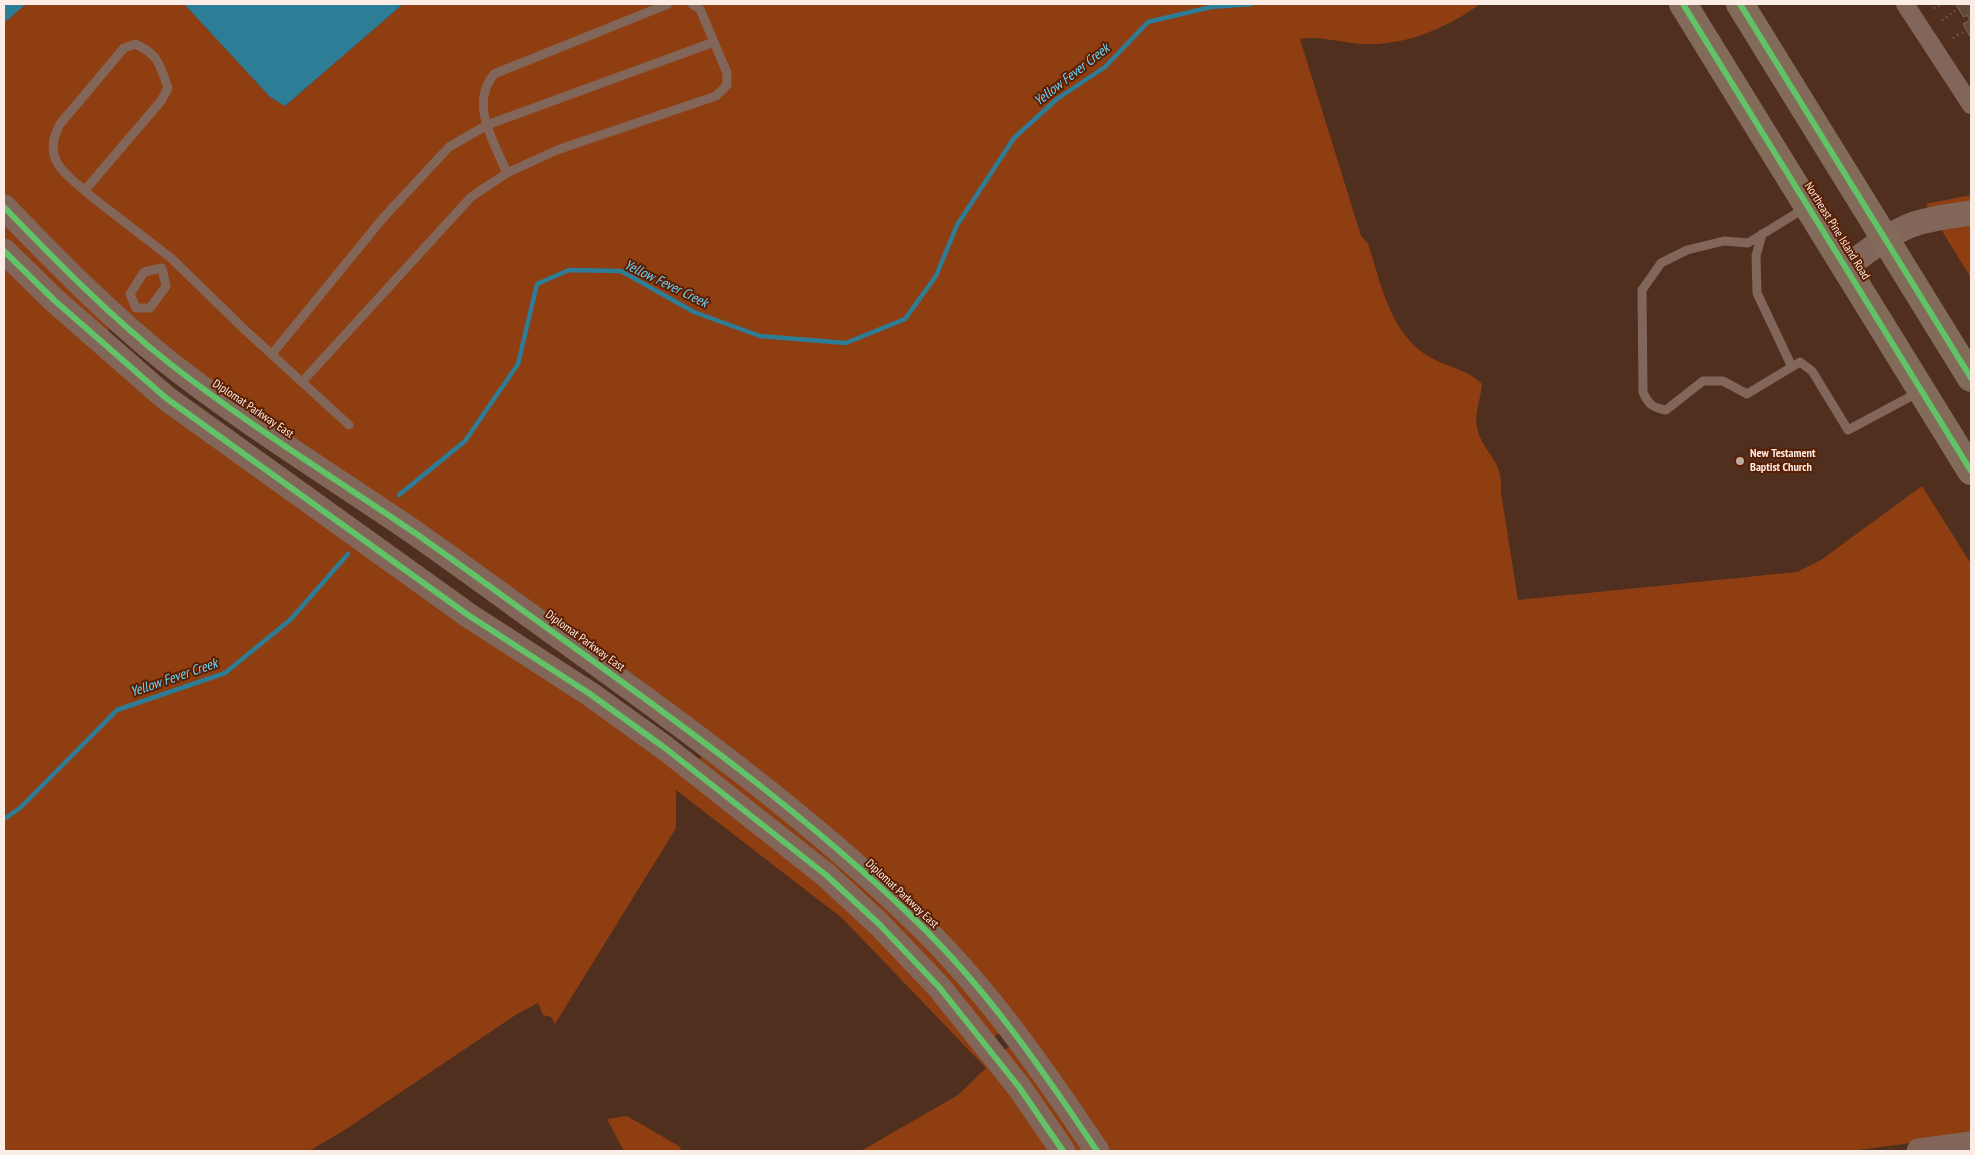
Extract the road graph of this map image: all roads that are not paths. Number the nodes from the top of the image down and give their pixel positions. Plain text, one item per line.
1 (668, 4) edge
2 (692, 4) edge
3 (1683, 4) edge
4 (1740, 4) edge
5 (1905, 4) edge
6 (714, 42) junction
7 (1971, 105) edge
8 (487, 125) junction
9 (507, 173) junction
10 (85, 190) junction
11 (1808, 206) junction
12 (4, 207) edge
13 (1971, 213) edge
14 (1762, 234) junction
15 (1884, 239) junction
16 (4, 251) edge
17 (171, 258) junction
18 (1846, 267) junction
19 (162, 268) junction
20 (130, 316) junction
21 (106, 346) junction
22 (272, 354) junction
23 (1792, 367) junction
24 (1971, 378) edge
25 (302, 382) junction
26 (1922, 390) junction
27 (349, 425) dead end
28 (1971, 471) edge
29 (694, 734) junction
30 (677, 758) junction
31 (1014, 1033) junction
32 (990, 1050) junction
33 (1971, 1144) edge
34 (1063, 1151) edge
35 (1097, 1151) edge
36 (1918, 1151) edge

1 - 8 lane
2 - 6 lane
3 - 11 main road, Northeast Pine Island Road
4 - 15 main road
5 - 7 street
6 - 8 lane
6 - 9 lane
8 - 9 lane
8 - 22 lane
9 - 25 lane
10 - 10 lane
10 - 17 lane
11 - 14 lane
11 - 18 main road, Northeast Pine Island Road
12 - 20 main road, Diplomat Parkway East
13 - 15 main road
14 - 23 lane
14 - 23 lane
15 - 18 main road
15 - 24 main road
16 - 21 main road
17 - 19 lane
17 - 22 lane
18 - 26 main road, Northeast Pine Island Road
19 - 20 lane
19 - 20 lane
20 - 21 main road
20 - 29 main road, Diplomat Parkway East
21 - 30 main road
22 - 25 lane
23 - 26 lane
25 - 27 lane
26 - 28 main road, Northeast Pine Island Road
29 - 30 main road
29 - 31 main road, Diplomat Parkway East
30 - 32 main road
31 - 32 main road
31 - 35 main road, Diplomat Parkway East
32 - 34 main road
33 - 36 main road

